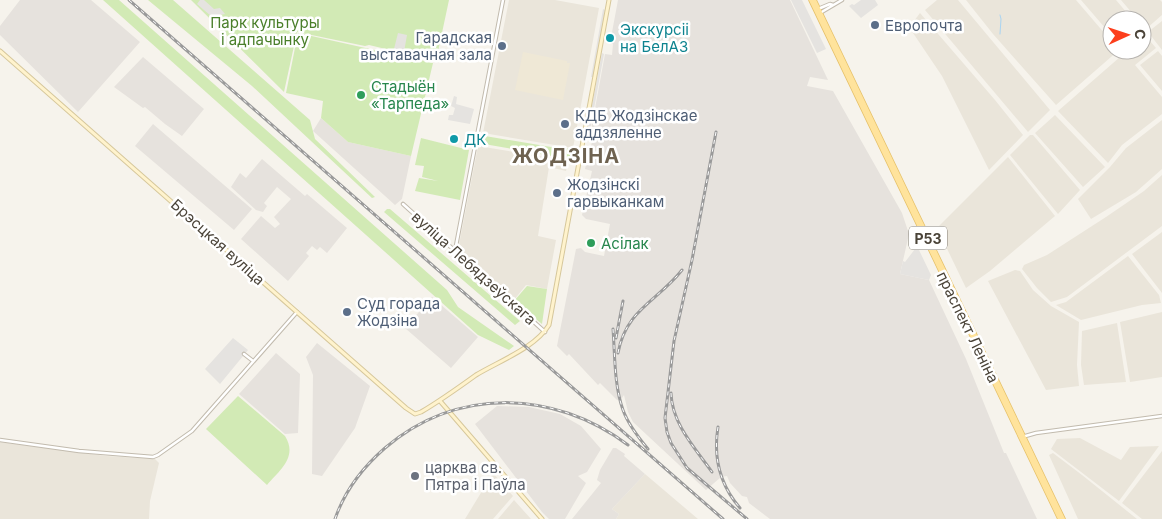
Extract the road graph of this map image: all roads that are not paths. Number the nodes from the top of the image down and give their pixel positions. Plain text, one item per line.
1 (503, 0) edge
2 (609, 0) edge
3 (813, 0) edge
4 (842, 0) edge
5 (818, 12) junction
6 (0, 51) edge
7 (403, 204) dead end
8 (455, 251) junction
9 (297, 312) junction
10 (544, 332) junction
11 (244, 354) dead end
12 (253, 362) junction
13 (440, 401) junction
14 (1162, 416) edge
15 (1020, 428) junction
16 (1031, 434) junction
17 (1022, 437) junction
18 (0, 440) edge
19 (1027, 444) junction
20 (542, 519) edge
21 (1062, 519) edge

1 - 8 street
2 - 10 main road
3 - 5 main road, праспект Леніна / Р53
4 - 5 street
5 - 15 main road, праспект Леніна / Р53
5 - 17 main road, праспект Леніна / Р53
6 - 9 main road, Брэсцкая вуліца
7 - 8 street, вуліца Лебядзеўскага
8 - 10 street, вуліца Лебядзеўскага
9 - 12 street
9 - 13 main road, Брэсцкая вуліца
10 - 13 main road, Брэсцкая вуліца
11 - 12 street
12 - 18 street
13 - 20 main road
14 - 16 street
15 - 16 street
15 - 17 main road, праспект Леніна / Р53
16 - 17 street
16 - 19 street
17 - 19 main road, праспект Леніна / Р53
17 - 21 main road, праспект Леніна / Р53
19 - 21 main road, праспект Леніна / Р53

